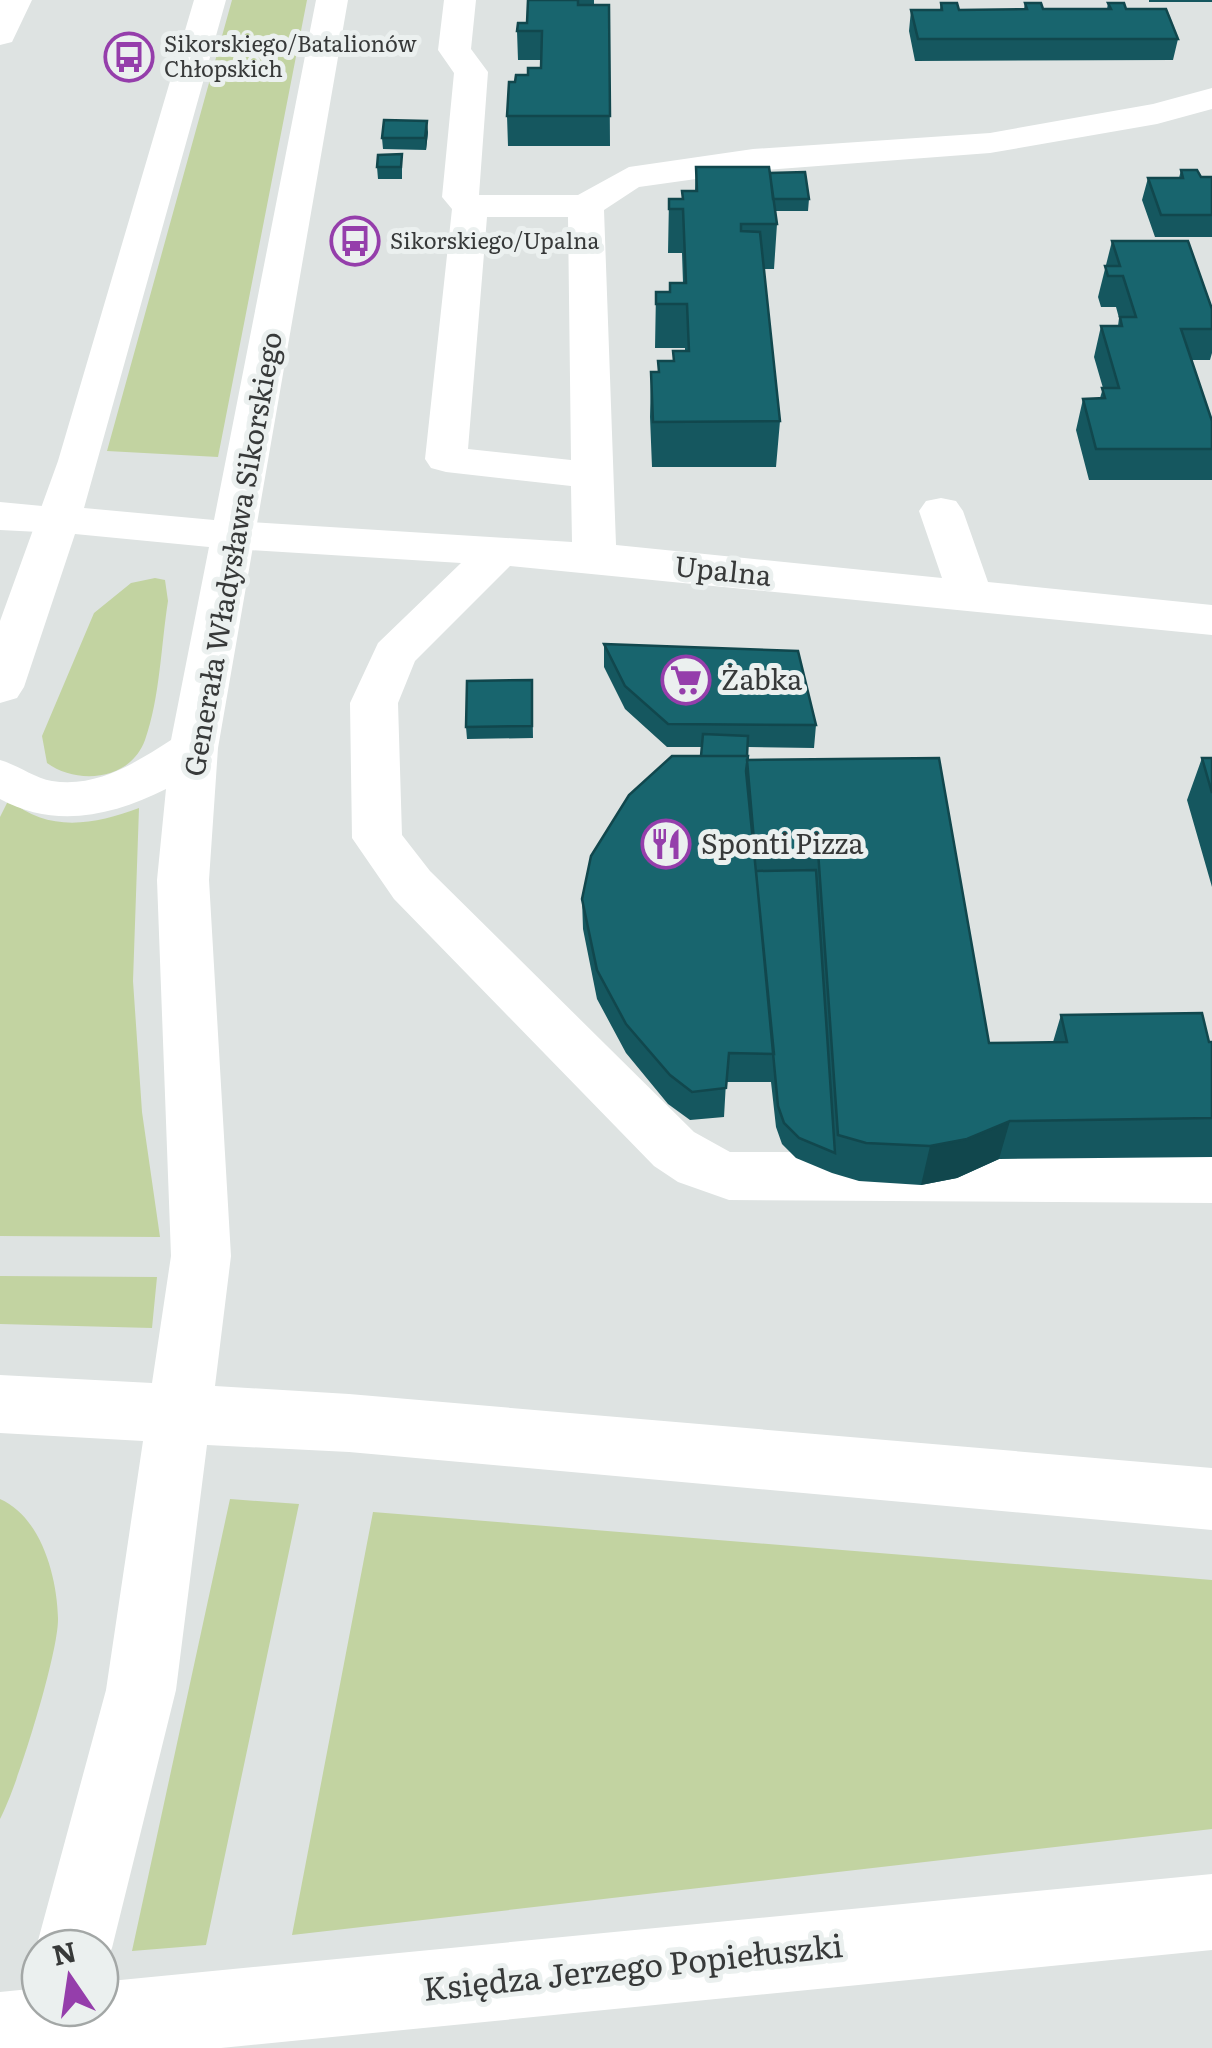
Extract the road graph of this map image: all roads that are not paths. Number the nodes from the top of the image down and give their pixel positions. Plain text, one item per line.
1 (16, 0) edge
2 (210, 0) edge
3 (332, 0) edge
4 (460, 0) edge
5 (0, 35) edge
6 (1212, 98) edge
7 (470, 206) junction
8 (586, 206) junction
9 (592, 475) junction
10 (942, 510) dead end
11 (0, 516) edge
12 (60, 519) junction
13 (233, 535) junction
14 (500, 550) junction
15 (594, 556) junction
16 (971, 598) junction
17 (1212, 620) edge
18 (0, 686) edge
19 (194, 748) junction
20 (0, 778) edge
21 (1212, 1178) edge
22 (0, 1404) edge
23 (182, 1412) junction
24 (1212, 1499) edge
25 (1212, 1912) edge
26 (79, 1928) edge
27 (120, 2020) edge

1 - 5 main road
2 - 12 main road
3 - 13 main road, Generała Władysława Sikorskiego
4 - 7 main road
6 - 8 main road
7 - 8 main road
7 - 9 main road
8 - 9 main road
9 - 15 main road
10 - 16 main road
11 - 12 main road, Upalna
12 - 13 main road, Upalna
12 - 18 main road
13 - 14 main road, Upalna
13 - 19 main road, Generała Władysława Sikorskiego
14 - 15 main road, Upalna
14 - 21 main road
15 - 16 main road, Upalna
16 - 17 main road, Upalna
19 - 20 main road
19 - 23 main road, Generała Władysława Sikorskiego
22 - 23 main road
23 - 24 main road
23 - 26 main road, Generała Władysława Sikorskiego
25 - 27 main road, Księdza Jerzego Popiełuszki

